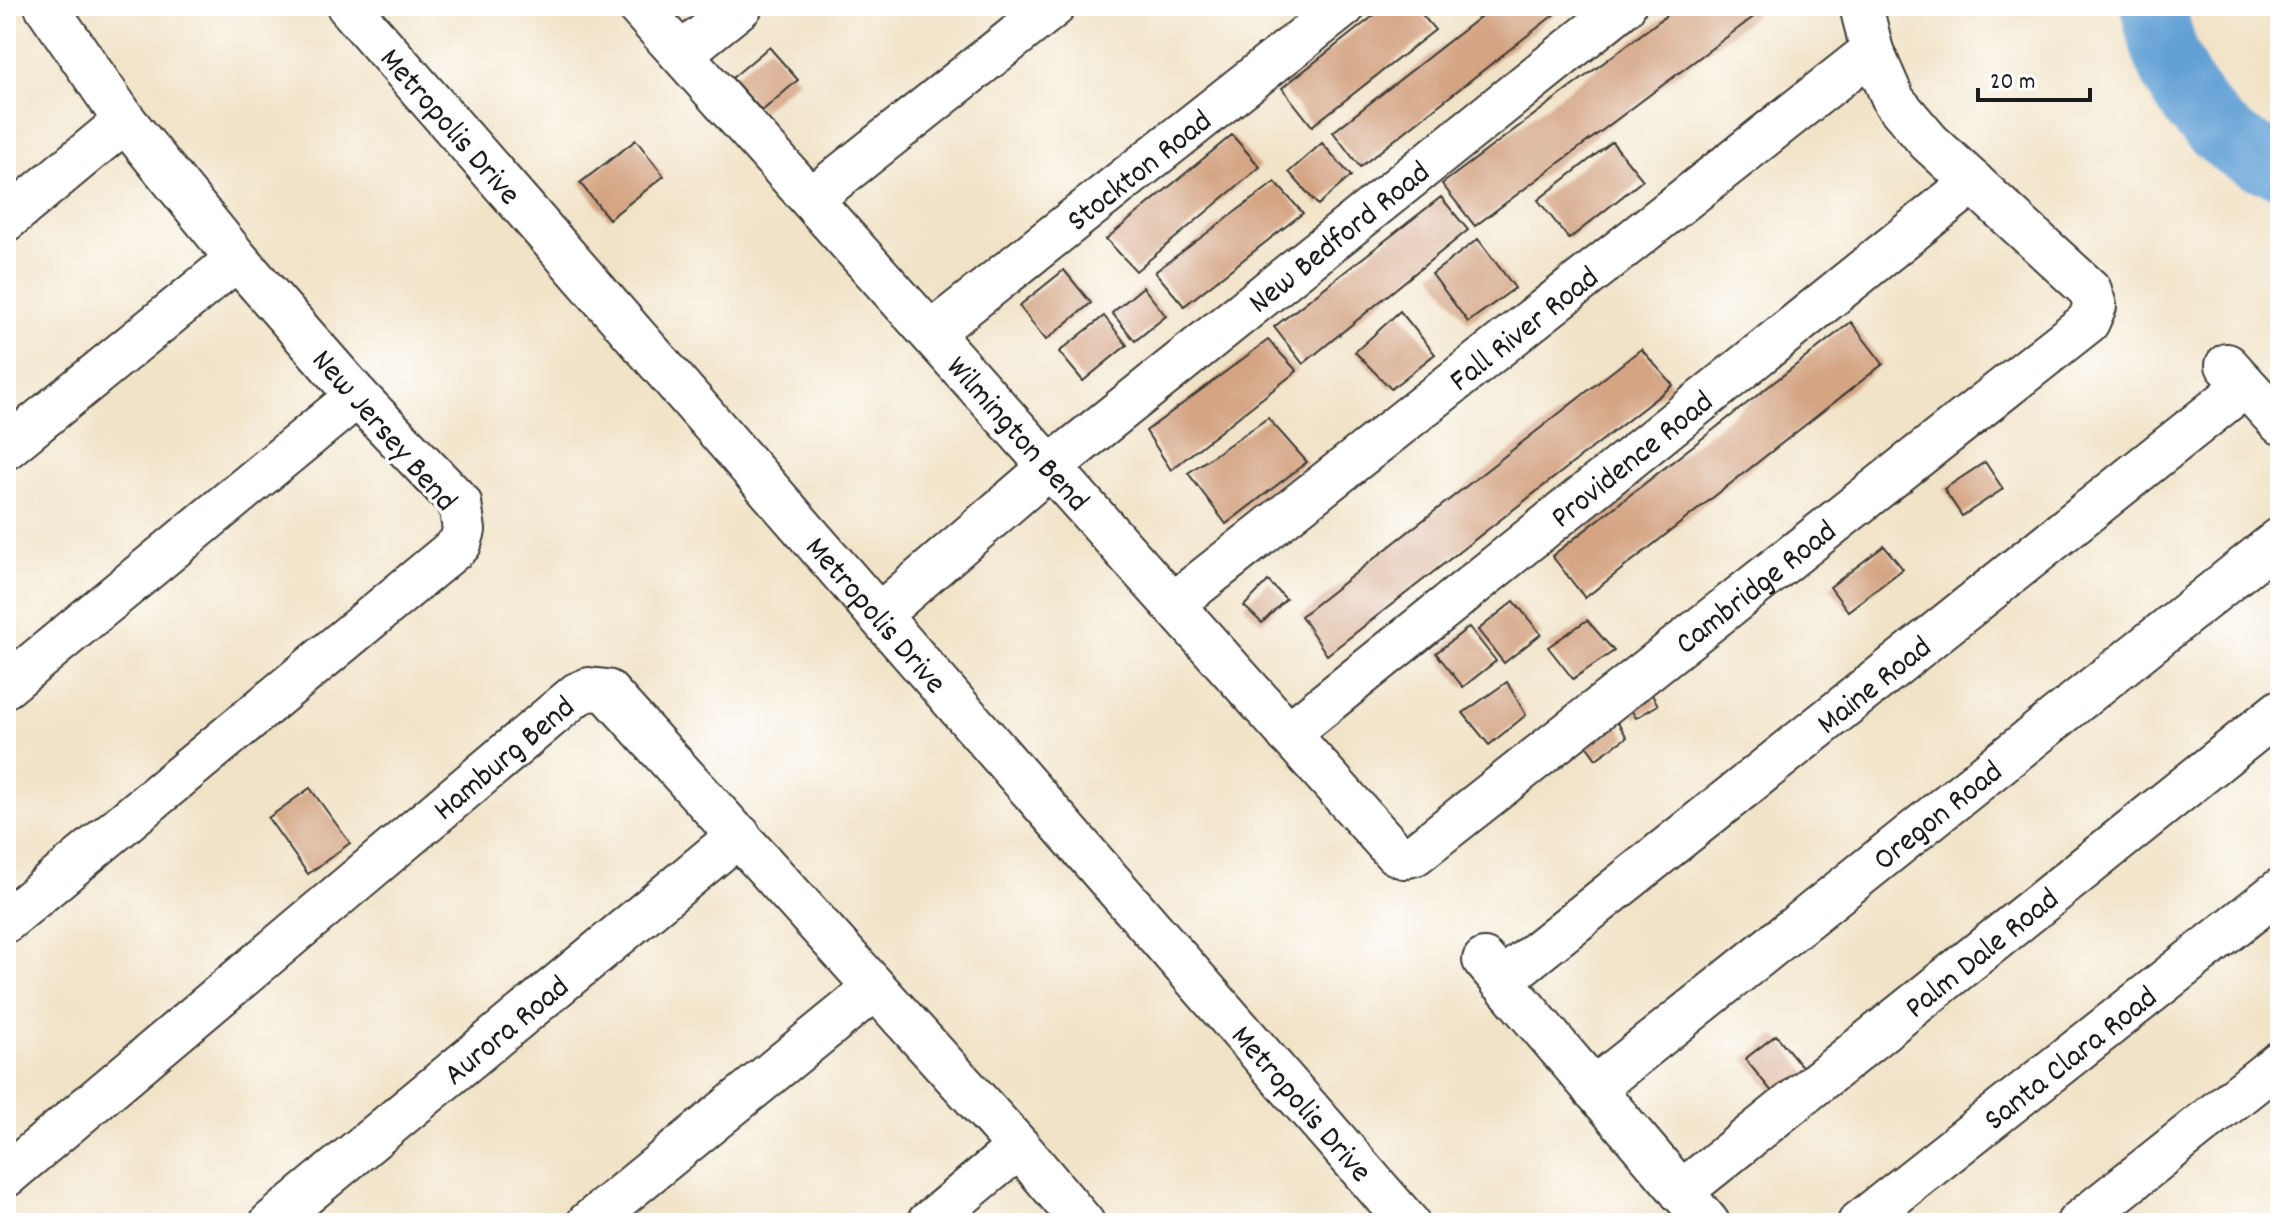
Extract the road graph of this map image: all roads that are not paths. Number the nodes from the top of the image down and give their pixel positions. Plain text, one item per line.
1 (46, 6) edge
2 (348, 6) edge
3 (638, 6) edge
4 (741, 6) edge
5 (1054, 6) edge
6 (1344, 6) edge
7 (1624, 6) edge
8 (1861, 6) edge
9 (1872, 51) junction
10 (681, 54) junction
11 (125, 121) junction
12 (1973, 182) junction
13 (811, 199) junction
14 (6, 220) edge
15 (237, 259) junction
16 (931, 333) junction
17 (357, 396) junction
18 (2280, 423) edge
19 (6, 448) edge
20 (1050, 467) junction
21 (2280, 539) edge
22 (1173, 604) junction
23 (880, 614) junction
24 (6, 686) edge
25 (2280, 711) edge
26 (1288, 734) junction
27 (739, 835) junction
28 (1404, 857) joint
29 (2280, 890) edge
30 (6, 921) edge
31 (874, 989) junction
32 (2280, 1062) edge
33 (1593, 1089) junction
34 (1019, 1147) junction
35 (6, 1176) edge
36 (1681, 1192) junction
37 (271, 1223) edge
38 (588, 1223) edge
39 (928, 1223) edge
40 (1083, 1223) edge
41 (1408, 1223) edge
42 (1708, 1223) edge
43 (1859, 1223) edge
44 (2078, 1223) edge

1 - 11 street, New Jersey Bend
2 - 23 street, Metropolis Drive
3 - 10 street, Wilmington Bend
4 - 10 street
5 - 13 street
6 - 16 street, Stockton Road
7 - 20 street, New Bedford Road
8 - 9 street
9 - 12 street
9 - 22 street, Fall River Road
10 - 13 street, Wilmington Bend
11 - 14 street
11 - 15 street, New Jersey Bend
12 - 26 street, Providence Road
12 - 28 street, Cambridge Road
13 - 16 street, Wilmington Bend
15 - 17 street, New Jersey Bend
15 - 19 street
16 - 20 street, Wilmington Bend
17 - 24 street
17 - 30 street, New Jersey Bend
18 - 33 street, Maine Road
20 - 22 street, Wilmington Bend
20 - 23 street, New Bedford Road
21 - 33 street, Oregon Road
22 - 26 street, Wilmington Bend
23 - 41 street, Metropolis Drive
25 - 36 street, Palm Dale Road
26 - 28 street, Wilmington Bend
27 - 31 street, Hamburg Bend
27 - 35 street, Hamburg Bend
27 - 37 street, Aurora Road
29 - 43 street, Santa Clara Road
31 - 34 street, Hamburg Bend
31 - 38 street
32 - 44 street
33 - 36 street
34 - 39 street
34 - 40 street, Hamburg Bend
36 - 42 street

